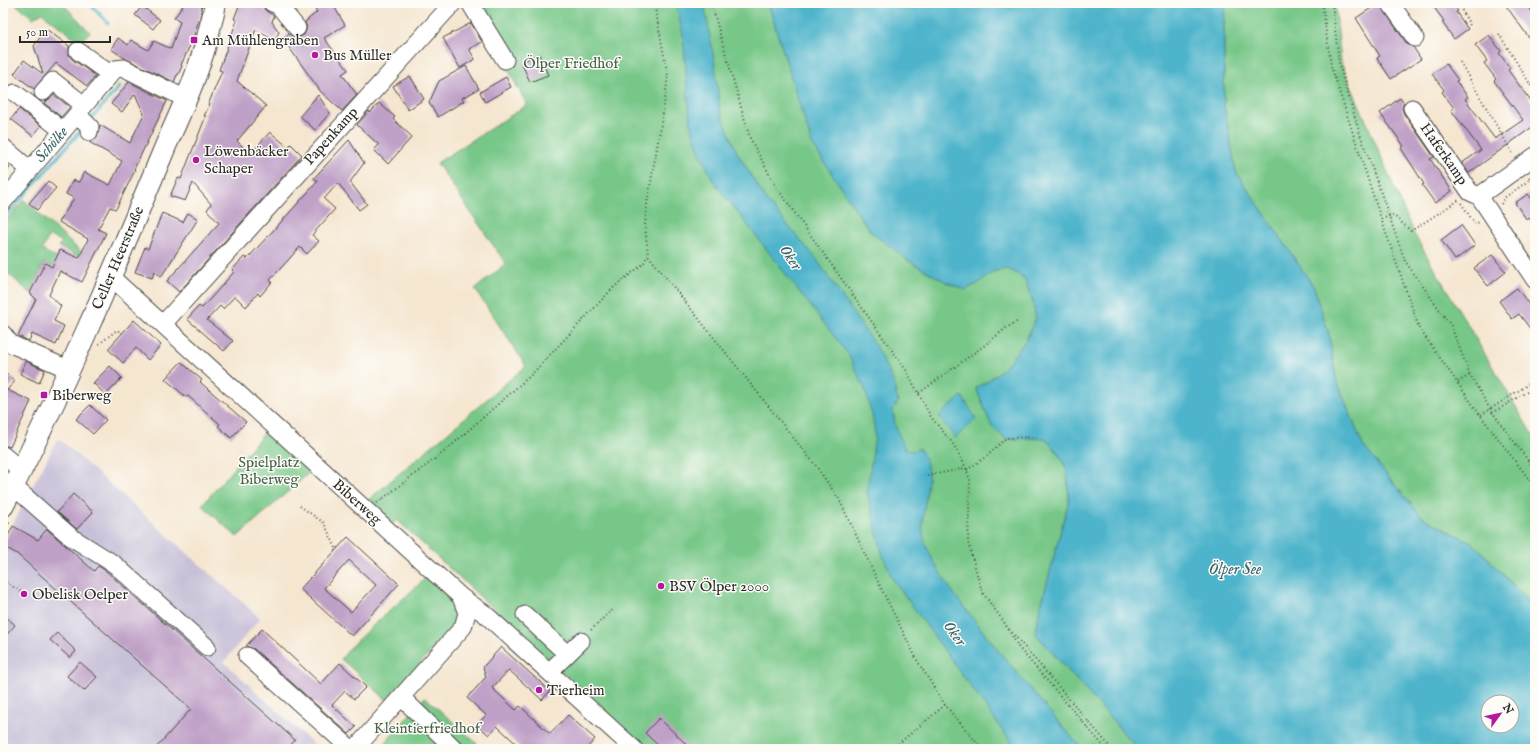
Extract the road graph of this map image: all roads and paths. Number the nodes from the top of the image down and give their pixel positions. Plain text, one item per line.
1 (215, 3) edge
2 (272, 3) edge
3 (453, 3) edge
4 (470, 3) edge
5 (654, 3) edge
6 (711, 3) edge
7 (1322, 3) edge
8 (1332, 3) edge
9 (1390, 3) edge
10 (1458, 3) edge
11 (1471, 27) dead end
12 (297, 28) dead end
13 (1498, 34) dead end
14 (1415, 38) dead end
15 (78, 51) dead end
16 (505, 60) dead end
17 (1460, 62) dead end
18 (110, 74) junction
19 (43, 92) dead end
20 (1535, 92) edge
21 (15, 93) dead end
22 (186, 99) junction
23 (1412, 108) dead end
24 (84, 119) junction
25 (63, 131) junction
26 (3, 147) edge
27 (1535, 156) edge
28 (41, 165) junction
29 (1521, 166) junction
30 (1479, 196) junction
31 (8, 201) edge
32 (1389, 216) junction
33 (1381, 219) junction
34 (648, 255) junction
35 (111, 277) junction
36 (1535, 280) edge
37 (1018, 321) dead end
38 (162, 324) junction
39 (122, 333) dead end
40 (3, 334) edge
41 (97, 346) dead end
42 (70, 370) junction
43 (1470, 375) junction
44 (1535, 380) edge
45 (1458, 382) junction
46 (1535, 387) edge
47 (920, 393) junction
48 (1490, 410) junction
49 (1492, 412) junction
50 (1480, 415) junction
51 (1032, 437) dead end
52 (3, 455) edge
53 (966, 469) junction
54 (1535, 470) edge
55 (928, 476) dead end
56 (17, 479) junction
57 (1535, 487) edge
58 (3, 506) edge
59 (300, 506) dead end
60 (367, 511) junction
61 (336, 548) dead end
62 (3, 580) edge
63 (1535, 591) edge
64 (24, 594) dead end
65 (461, 597) junction
66 (1535, 598) edge
67 (613, 609) dead end
68 (525, 615) dead end
69 (1004, 622) junction
70 (586, 635) joint
71 (207, 647) dead end
72 (567, 654) junction
73 (247, 656) dead end
74 (549, 672) junction
75 (401, 697) junction
76 (945, 705) junction
77 (623, 746) edge
78 (351, 749) edge
79 (355, 749) edge
80 (455, 749) edge
81 (892, 749) edge
82 (982, 749) edge
83 (1106, 749) edge
84 (1112, 749) edge

1 - 22 main road, Celler Heerstraße
2 - 12 street
3 - 38 street, Papenkamp
4 - 16 street
5 - 34 path
6 - 47 path
7 - 33 path
8 - 32 path
9 - 14 street
10 - 11 path
13 - 20 path
15 - 18 street
17 - 29 path
18 - 22 street
18 - 24 street
19 - 24 street
21 - 25 street
22 - 35 main road, Celler Heerstraße
23 - 30 street, Haferkamp
24 - 25 street
25 - 28 street
26 - 28 street
27 - 29 street, Haferkamp
28 - 31 street
29 - 30 street, Haferkamp
30 - 32 path
30 - 36 street, Haferkamp
32 - 33 path
32 - 43 path
33 - 45 path
34 - 60 path
34 - 76 path
35 - 38 street, Biberweg
35 - 42 main road, Celler Heerstraße
37 - 47 path
38 - 60 street, Biberweg
39 - 41 path
40 - 42 street
42 - 56 main road, Celler Heerstraße
43 - 45 path
43 - 48 path
44 - 48 path
45 - 50 path
46 - 49 path
47 - 53 path
48 - 49 path
48 - 50 path
49 - 54 path
50 - 57 path
51 - 53 path
52 - 56 street
53 - 55 path
53 - 69 path
56 - 58 main road, Celler Heerstraße
56 - 71 street
59 - 61 path
60 - 65 street, Biberweg
62 - 64 path
63 - 66 path
65 - 74 street, Biberweg
65 - 75 street
67 - 70 path
68 - 72 street
69 - 83 path
69 - 84 path
70 - 72 street
72 - 74 street
73 - 78 street
74 - 77 street, Biberweg
75 - 79 street
75 - 80 street
76 - 81 path
76 - 82 path

